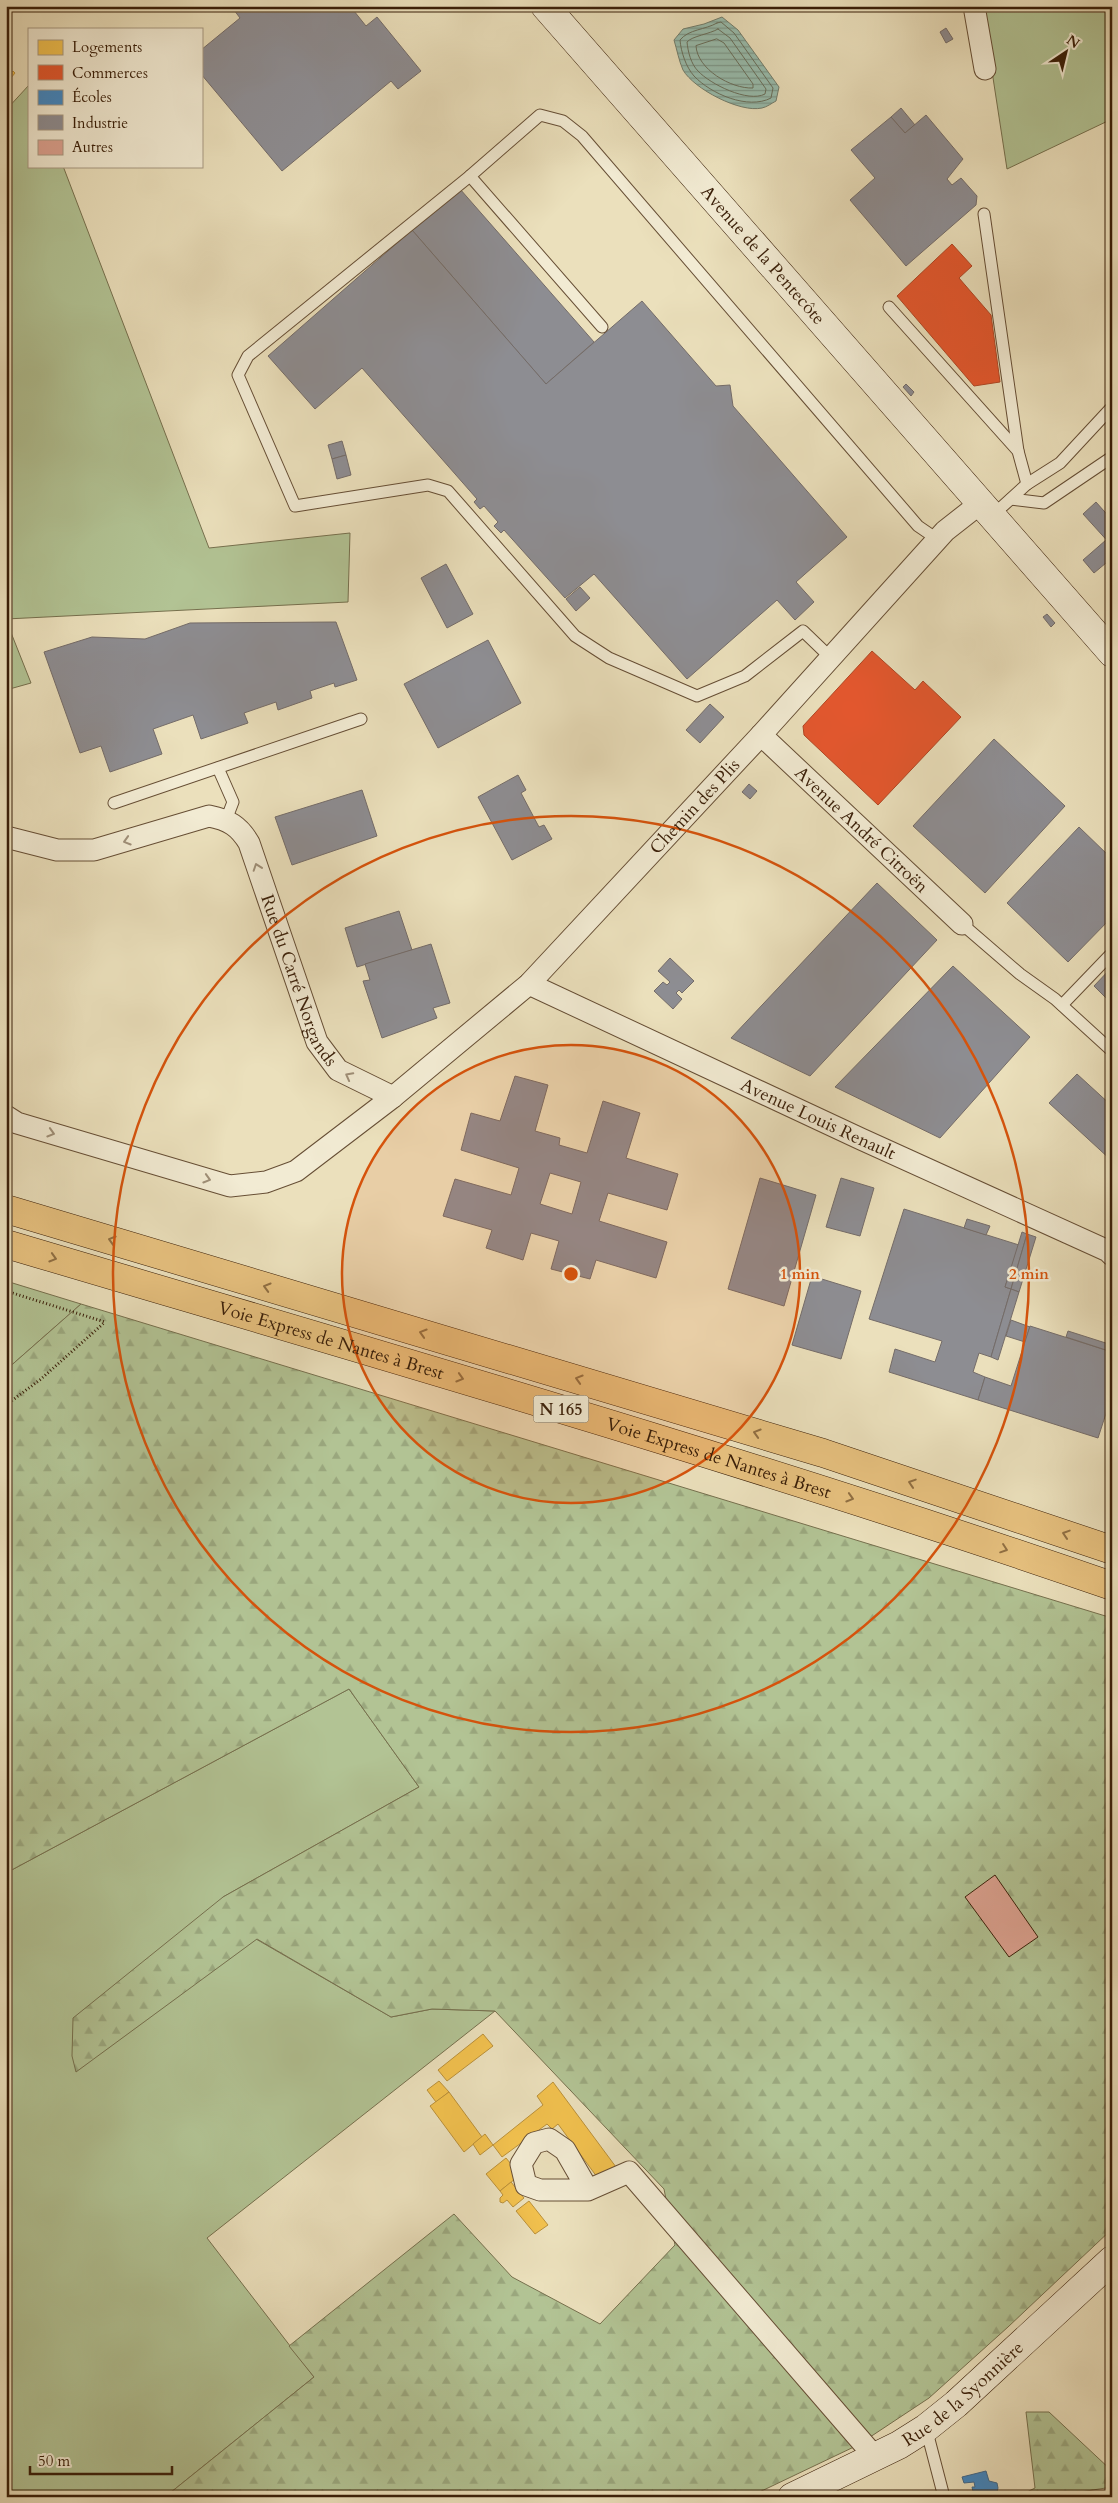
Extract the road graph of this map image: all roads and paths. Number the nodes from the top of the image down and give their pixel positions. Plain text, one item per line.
1 (545, 6) edge
2 (974, 6) edge
3 (985, 69) dead end
4 (470, 176) junction
5 (984, 214) dead end
6 (889, 307) dead end
7 (602, 327) dead end
8 (1112, 407) edge
9 (1018, 451) junction
10 (1112, 457) edge
11 (1026, 484) junction
12 (995, 505) junction
13 (937, 539) junction
14 (1112, 653) edge
15 (831, 658) junction
16 (361, 719) dead end
17 (761, 735) junction
18 (218, 768) junction
19 (114, 803) dead end
20 (226, 820) junction
21 (6, 836) edge
22 (962, 924) joint
23 (1112, 952) edge
24 (529, 984) junction
25 (1062, 1005) junction
26 (1112, 1051) edge
27 (393, 1097) junction
28 (6, 1116) edge
29 (6, 1209) edge
30 (6, 1244) edge
31 (1110, 1251) edge
32 (6, 1291) edge
33 (6, 1405) edge
34 (1112, 1550) edge
35 (1112, 1586) edge
36 (588, 2190) dead end
37 (1112, 2260) edge
38 (926, 2428) junction
39 (875, 2457) junction
40 (792, 2497) edge
41 (944, 2497) edge

1 - 12 main road, Avenue de la Pentecôte
2 - 3 street
4 - 7 lane
4 - 13 lane
4 - 15 lane
5 - 9 lane
6 - 9 lane
8 - 11 lane
9 - 11 lane
10 - 12 lane
11 - 12 lane
12 - 13 street, Chemin des Plis
12 - 14 main road, Avenue de la Pentecôte
13 - 15 street, Chemin des Plis
15 - 17 street, Chemin des Plis
16 - 18 lane
17 - 22 street, Avenue André Citroën
17 - 24 street, Chemin des Plis
18 - 19 lane
18 - 20 lane
20 -> 21 street
27 -> 20 street, Rue du Carré Norgands
22 - 25 lane
23 - 25 lane
24 - 27 street, Chemin des Plis
24 - 31 street, Avenue Louis Renault
25 - 26 lane
28 -> 27 street
34 -> 29 highway, Voie Express de Nantes à Brest / N 165
30 -> 35 highway, Voie Express de Nantes à Brest / N 165
32 - 33 path
36 - 39 street
37 - 38 main road, Rue de la Syonnière
38 - 39 main road, Rue de la Syonnière
38 - 41 lane
39 - 40 main road, Rue de la Syonnière

